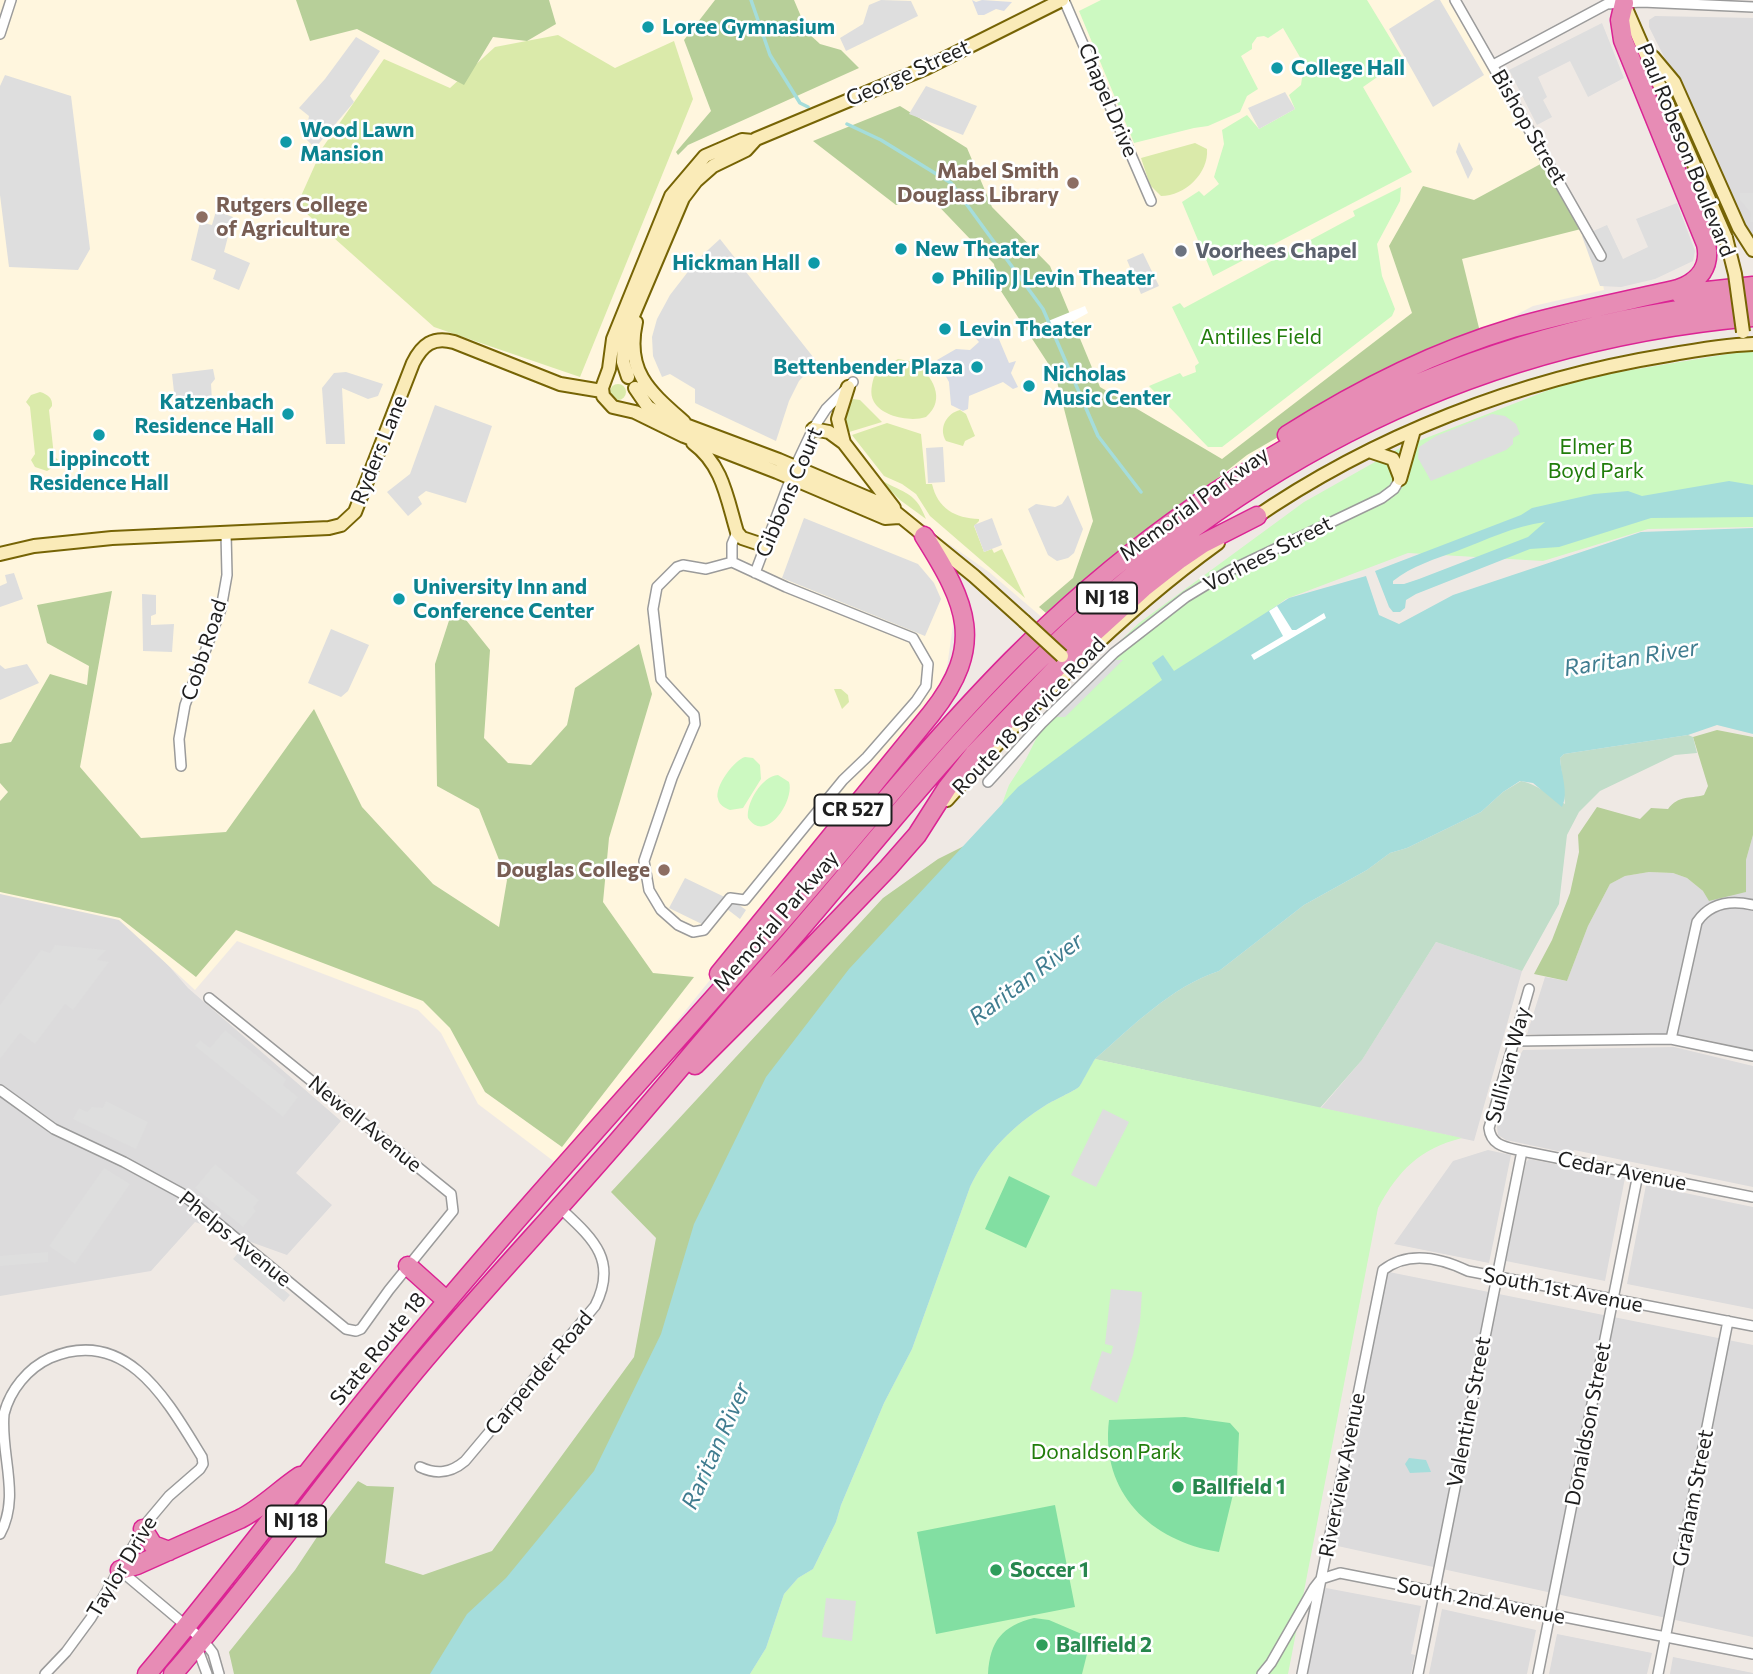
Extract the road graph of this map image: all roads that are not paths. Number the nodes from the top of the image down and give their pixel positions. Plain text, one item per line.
1 (11, 0) edge
2 (1063, 0) edge
3 (1455, 0) edge
4 (1623, 1) edge
5 (1727, 3) edge
6 (1753, 6) edge
7 (0, 34) edge
8 (1642, 43) junction
9 (1493, 65) junction
10 (753, 141) junction
11 (1151, 201) dead end
12 (1753, 250) edge
13 (1601, 256) dead end
14 (1753, 286) edge
15 (1646, 296) junction
16 (1753, 301) edge
17 (640, 303) junction
18 (1748, 334) edge
19 (631, 383) junction
20 (850, 384) joint
21 (604, 385) junction
22 (622, 407) junction
23 (813, 429) junction
24 (685, 430) junction
25 (1414, 430) junction
26 (844, 443) junction
27 (1369, 451) junction
28 (793, 472) junction
29 (1400, 479) junction
30 (1257, 516) junction
31 (899, 517) junction
32 (737, 532) junction
33 (226, 533) junction
34 (925, 537) junction
35 (766, 546) junction
36 (1139, 547) junction
37 (0, 554) edge
38 (732, 562) junction
39 (755, 573) junction
40 (1063, 657) junction
41 (180, 766) dead end
42 (988, 782) dead end
43 (917, 835) junction
44 (1753, 905) edge
45 (1529, 989) dead end
46 (209, 998) dead end
47 (1671, 1039) junction
48 (1514, 1041) junction
49 (1753, 1056) edge
50 (656, 1063) junction
51 (0, 1090) edge
52 (627, 1130) junction
53 (1493, 1140) joint
54 (1522, 1151) junction
55 (1638, 1174) junction
56 (1753, 1197) edge
57 (558, 1207) junction
58 (408, 1266) junction
59 (1380, 1275) joint
60 (1496, 1277) junction
61 (1613, 1299) junction
62 (447, 1301) junction
63 (1728, 1321) junction
64 (1753, 1326) edge
65 (420, 1467) dead end
66 (312, 1469) junction
67 (143, 1529) junction
68 (0, 1534) edge
69 (169, 1550) junction
70 (120, 1570) junction
71 (1321, 1579) junction
72 (1433, 1592) junction
73 (1550, 1615) junction
74 (187, 1626) junction
75 (1665, 1638) junction
76 (200, 1643) junction
77 (1753, 1654) edge
78 (45, 1674) edge
79 (147, 1674) edge
80 (173, 1674) edge
81 (207, 1674) edge
82 (219, 1674) edge
83 (1262, 1674) edge
84 (1302, 1674) edge
85 (1418, 1674) edge
86 (1538, 1674) edge
87 (1658, 1674) edge

1 - 7 street
2 - 10 main road, George Street
2 - 11 street, Chapel Drive
3 - 9 street, Bishop Street
4 - 5 street
4 - 8 main road, Paul Robeson Boulevard
4 - 9 street
4 - 15 highway
5 - 6 street
8 - 12 main road
8 - 18 main road, Paul Robeson Boulevard, bridge
9 - 13 street, Bishop Street
10 - 17 main road, George Street
10 - 21 main road, George Street
14 - 15 highway
15 - 36 highway
16 - 36 highway, Memorial Parkway / NJ 18
17 - 19 main road, George Street
17 - 24 main road
18 - 25 main road, Route 18 Service Road
18 - 52 highway, Memorial Parkway / NJ 18
19 - 21 main road
19 - 22 main road
19 - 24 main road
20 - 23 street, Gibbons Court
20 - 26 main road
21 - 22 main road
21 - 33 main road, Ryders Lane
22 - 24 main road
23 - 26 main road
23 - 28 street, Gibbons Court
24 - 28 main road
24 - 32 main road
25 - 27 main road, Route 18 Service Road
25 - 29 main road
26 - 31 main road
27 - 29 main road
27 - 30 main road, Route 18 Service Road
28 - 31 main road
28 - 35 street, Gibbons Court
29 - 42 street, Vorhees Street
30 - 40 highway
30 - 43 main road, Route 18 Service Road
31 - 34 main road
32 - 35 main road
32 - 38 street, Gibbons Court
33 - 37 main road, Ryders Lane
33 - 41 street, Cobb Road
34 - 40 main road, bridge
34 - 50 highway, CR 527
35 - 39 street, Gibbons Court
36 - 50 highway, Memorial Parkway / NJ 18
38 - 39 street
38 - 39 street
40 - 43 highway, CR 527
43 - 52 highway, CR 527
44 - 47 street
45 - 48 street, Sullivan Way
46 - 58 street, Newell Avenue
47 - 48 street
47 - 49 street
48 - 53 street, Sullivan Way
50 - 62 highway, State Route 18 / NJ 18
51 - 58 street, Phelps Avenue
52 - 57 highway, State Route 18 / NJ 18
53 - 54 street, Cedar Avenue
54 - 55 street, Cedar Avenue
54 - 60 street, Valentine Street
55 - 56 street, Cedar Avenue
55 - 61 street, Donaldson Street
57 - 65 street, Carpender Road
57 - 76 highway, State Route 18 / NJ 18
58 - 62 highway
59 - 60 street, South 1st Avenue
59 - 71 street, Riverview Avenue
60 - 61 street, South 1st Avenue
60 - 72 street, Valentine Street
61 - 63 street, South 1st Avenue
61 - 73 street, Donaldson Street
62 - 66 highway, State Route 18 / NJ 18
63 - 64 street, South 1st Avenue
63 - 75 street, Graham Street
66 - 69 highway
66 - 74 highway, State Route 18 / NJ 18
67 - 68 street, Taylor Drive
67 - 69 highway
67 - 70 street, Taylor Drive
69 - 70 highway
70 - 74 street
70 - 78 street, Taylor Drive
71 - 72 street, South 2nd Avenue
71 - 83 street
71 - 84 street, Riverview Avenue
72 - 73 street, South 2nd Avenue
72 - 85 street, Valentine Street
73 - 75 street, South 2nd Avenue
73 - 86 street, Donaldson Street
74 - 76 street
74 - 79 highway, State Route 18 / NJ 18
75 - 77 street, South 2nd Avenue
75 - 87 street, Graham Street
76 - 80 highway, State Route 18 / NJ 18
76 - 81 street
76 - 82 street

